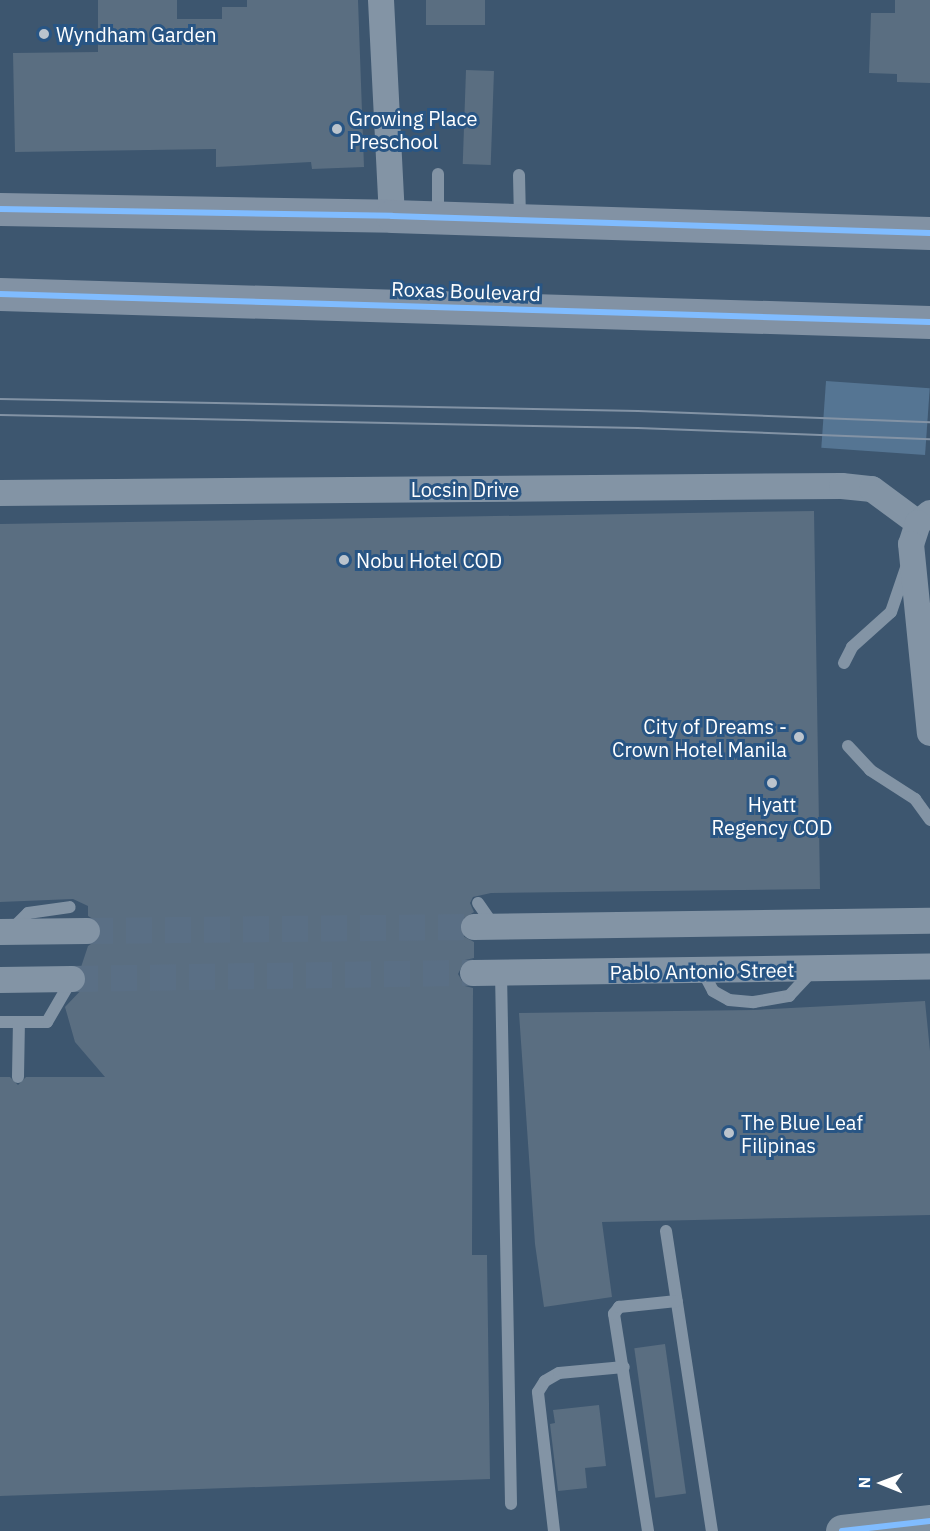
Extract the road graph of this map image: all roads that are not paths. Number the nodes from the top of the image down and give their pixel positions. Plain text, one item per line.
1 (381, 0) edge
2 (438, 174) dead end
3 (519, 174) dead end
4 (0, 209) edge
5 (392, 216) junction
6 (438, 217) junction
7 (520, 220) junction
8 (930, 233) edge
9 (0, 294) edge
10 (930, 322) edge
11 (0, 493) edge
12 (920, 526) edge
13 (844, 663) dead end
14 (930, 733) edge
15 (848, 746) dead end
16 (930, 820) edge
17 (70, 908) dead end
18 (482, 919) tunnel mouth
19 (930, 921) edge
20 (87, 931) tunnel mouth
21 (5, 932) edge
22 (930, 967) edge
23 (473, 973) tunnel mouth
24 (501, 973) junction
25 (0, 980) edge
26 (72, 980) joint
27 (0, 1022) edge
28 (19, 1022) junction
29 (18, 1077) dead end
30 (666, 1231) dead end
31 (677, 1301) junction
32 (624, 1367) junction
33 (511, 1504) dead end
34 (930, 1521) edge
35 (554, 1531) edge
36 (648, 1531) edge
37 (712, 1531) edge
38 (842, 1531) edge

1 - 5 street
2 - 6 lane
3 - 7 lane
4 - 5 highway
5 - 6 highway
6 - 7 highway
7 - 8 highway
9 - 10 highway, Roxas Boulevard
11 - 12 street, Locsin Drive
12 - 13 lane
12 - 14 street
15 - 16 lane
17 - 21 lane
18 - 19 street
20 - 21 street
22 - 24 street, Pablo Antonio Street
23 - 24 street, Pablo Antonio Street
24 - 33 lane
25 - 26 street
26 - 28 lane
27 - 28 lane
28 - 29 lane
30 - 31 lane
31 - 32 lane
31 - 37 lane
32 - 35 lane
32 - 36 lane
34 - 38 main road

